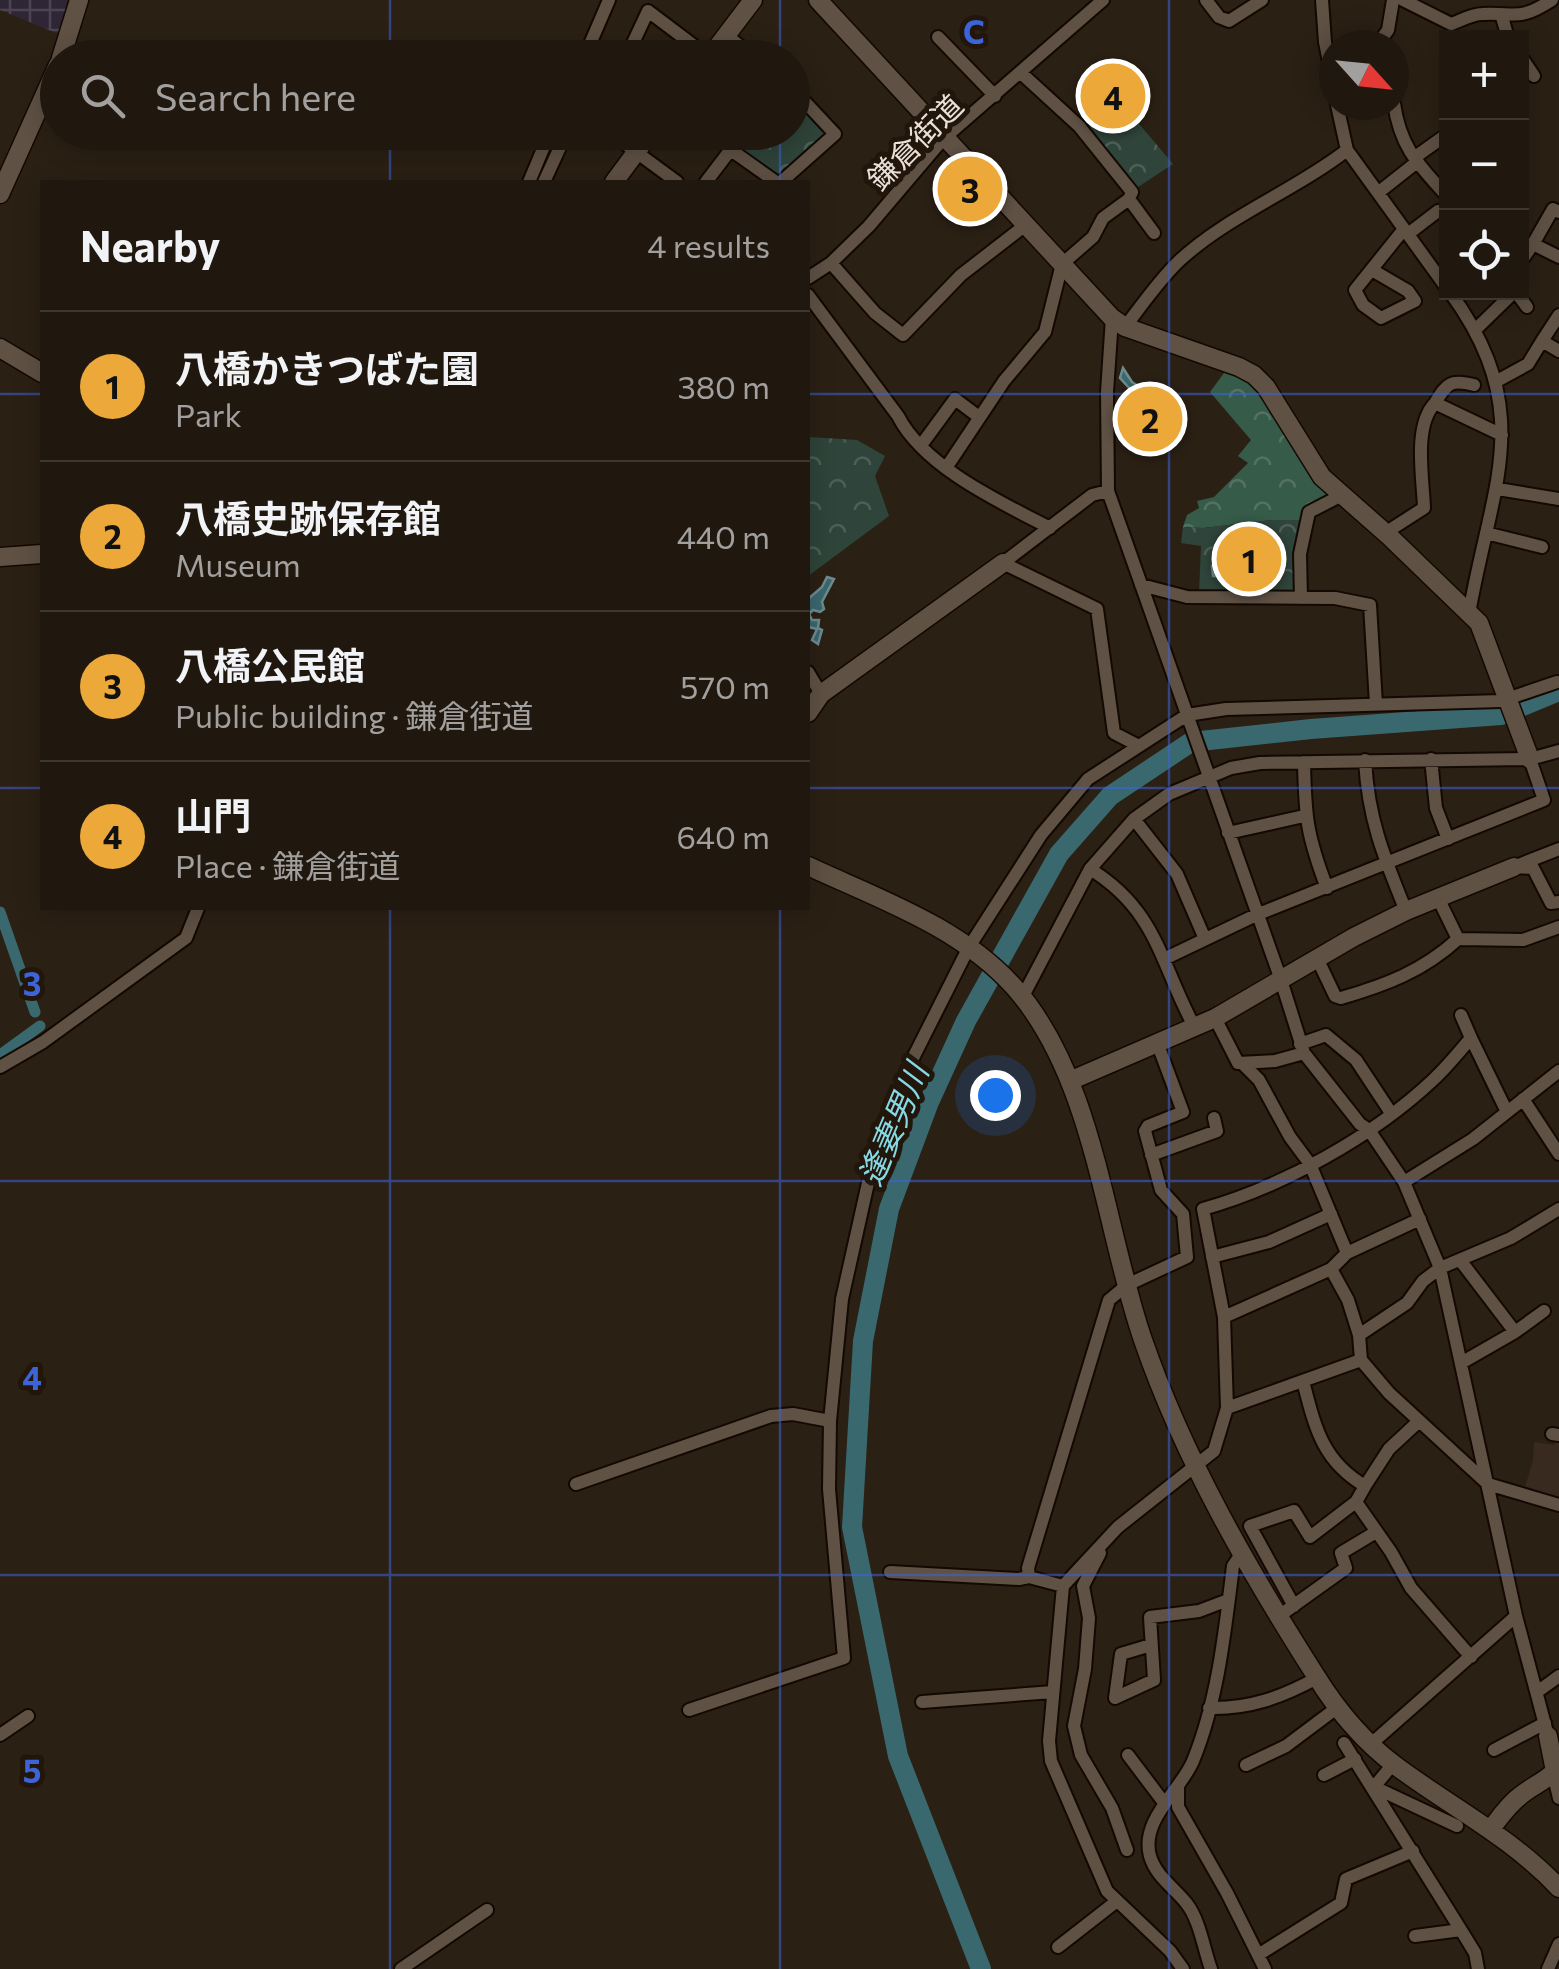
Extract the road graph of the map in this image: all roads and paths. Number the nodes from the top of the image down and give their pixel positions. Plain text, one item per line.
1 (79, 0) edge
2 (609, 0) edge
3 (752, 0) edge
4 (818, 0) edge
5 (1206, 0) edge
6 (1262, 0) edge
7 (1322, 0) edge
8 (1393, 0) edge
9 (1403, 0) edge
10 (1552, 0) edge
11 (1096, 2) edge
12 (1502, 17) junction
13 (1324, 30) edge
14 (1388, 30) edge
15 (1506, 30) edge
16 (726, 35) junction
17 (938, 37) dead end
18 (67, 40) edge
19 (592, 40) edge
20 (634, 40) edge
21 (686, 40) edge
22 (722, 40) edge
23 (733, 40) edge
24 (1529, 68) edge
25 (1020, 72) junction
26 (1534, 76) dead end
27 (995, 96) junction
28 (40, 105) edge
29 (810, 107) edge
30 (1340, 120) edge
31 (1397, 120) edge
32 (948, 138) junction
33 (1439, 140) edge
34 (542, 150) edge
35 (559, 150) edge
36 (633, 150) edge
37 (731, 150) joint
38 (1347, 150) junction
39 (636, 152) junction
40 (1417, 162) junction
41 (529, 180) edge
42 (545, 180) edge
43 (615, 180) edge
44 (675, 180) edge
45 (708, 180) edge
46 (776, 180) edge
47 (781, 180) edge
48 (1439, 188) edge
49 (1379, 192) junction
50 (0, 194) edge
51 (1130, 199) junction
52 (1438, 210) dead end
53 (1559, 212) edge
54 (1027, 224) junction
55 (1406, 231) junction
56 (1154, 233) dead end
57 (1533, 244) junction
58 (1529, 250) edge
59 (1559, 257) edge
60 (831, 263) junction
61 (1062, 264) junction
62 (1372, 270) junction
63 (1439, 276) edge
64 (810, 277) edge
65 (810, 298) edge
66 (1456, 300) edge
67 (1507, 300) edge
68 (1521, 300) edge
69 (1527, 307) dead end
70 (1559, 314) edge
71 (1118, 322) junction
72 (1475, 330) junction
73 (1542, 341) junction
74 (0, 348) edge
75 (1559, 351) edge
76 (40, 371) edge
77 (1497, 381) junction
78 (1474, 385) dead end
79 (1436, 402) junction
80 (979, 418) junction
81 (1502, 435) junction
82 (922, 444) junction
83 (946, 468) junction
84 (1498, 489) junction
85 (1108, 491) junction
86 (1342, 495) junction
87 (1559, 499) edge
88 (1050, 528) junction
89 (1386, 533) junction
90 (1486, 533) junction
91 (1542, 547) dead end
92 (40, 554) edge
93 (0, 557) edge
94 (1003, 563) junction
95 (1141, 586) junction
96 (1301, 598) junction
97 (1469, 614) junction
98 (810, 675) edge
99 (1557, 682) edge
100 (821, 694) junction
101 (1510, 700) junction
102 (1376, 704) junction
103 (810, 710) edge
104 (1188, 718) junction
105 (1136, 745) junction
106 (1559, 751) edge
107 (1527, 752) junction
108 (1365, 760) junction
109 (1431, 760) junction
110 (1304, 762) junction
111 (1206, 769) junction
112 (1304, 816) junction
113 (1134, 819) junction
114 (1228, 833) junction
115 (1448, 839) junction
116 (1559, 849) edge
117 (1387, 863) junction
118 (1529, 864) junction
119 (810, 867) edge
120 (1090, 869) junction
121 (1327, 888) junction
122 (1438, 898) junction
123 (1559, 902) edge
124 (197, 910) edge
125 (1406, 911) junction
126 (1256, 915) junction
127 (1559, 927) edge
128 (1205, 939) junction
129 (1458, 939) junction
130 (974, 951) junction
131 (1164, 958) junction
132 (1316, 958) junction
133 (1281, 980) junction
134 (1018, 992) junction
135 (1462, 1015) dead end
136 (1214, 1018) junction
137 (1196, 1028) junction
138 (1470, 1038) junction
139 (1158, 1045) junction
140 (1302, 1049) junction
141 (1244, 1065) junction
142 (0, 1067) edge
143 (1559, 1071) edge
144 (1072, 1080) junction
145 (1523, 1099) junction
146 (1507, 1112) junction
147 (1391, 1113) junction
148 (1214, 1118) dead end
149 (1370, 1130) junction
150 (1559, 1154) edge
151 (1151, 1155) junction
152 (1310, 1164) junction
153 (1404, 1182) junction
154 (1203, 1209) junction
155 (1559, 1210) edge
156 (1183, 1214) junction
157 (1331, 1214) junction
158 (1420, 1219) junction
159 (1346, 1253) junction
160 (1212, 1257) junction
161 (1460, 1260) junction
162 (1440, 1268) junction
163 (1331, 1269) junction
164 (1127, 1285) junction
165 (1544, 1311) dead end
166 (1224, 1316) junction
167 (1515, 1332) junction
168 (1359, 1335) junction
169 (1361, 1360) junction
170 (1461, 1362) junction
171 (1303, 1381) junction
172 (1227, 1408) junction
173 (830, 1421) junction
174 (1418, 1422) junction
175 (1196, 1465) junction
176 (576, 1484) dead end
177 (1488, 1484) junction
178 (1365, 1486) junction
179 (1357, 1501) junction
180 (1559, 1505) edge
181 (1376, 1532) junction
182 (1108, 1537) junction
183 (1242, 1553) junction
184 (890, 1572) dead end
185 (1029, 1577) junction
186 (1063, 1586) junction
187 (1228, 1600) junction
188 (1286, 1611) junction
189 (1516, 1616) junction
190 (1151, 1646) dead end
191 (1471, 1657) junction
192 (1559, 1676) edge
193 (1317, 1678) junction
194 (1054, 1692) junction
195 (1536, 1692) junction
196 (922, 1702) dead end
197 (1338, 1707) junction
198 (1209, 1708) junction
199 (689, 1710) dead end
200 (28, 1716) dead end
201 (1546, 1730) junction
202 (0, 1735) edge
203 (1344, 1743) dead end
204 (1371, 1744) junction
205 (1494, 1750) dead end
206 (1128, 1756) dead end
207 (1355, 1759) junction
208 (1246, 1764) dead end
209 (1393, 1764) junction
210 (1553, 1773) junction
211 (1324, 1775) dead end
212 (1178, 1784) junction
213 (1374, 1787) junction
214 (1559, 1798) edge
215 (1165, 1804) junction
216 (1457, 1826) dead end
217 (1491, 1829) junction
218 (1127, 1850) dead end
219 (1413, 1851) junction
220 (1559, 1888) edge
221 (1118, 1902) junction
222 (487, 1910) dead end
223 (1461, 1930) junction
224 (1416, 1936) dead end
225 (1559, 1944) edge
226 (1058, 1947) dead end
227 (1258, 1955) junction
228 (402, 1969) edge
229 (1183, 1969) edge
230 (1211, 1969) edge
231 (1265, 1969) edge
232 (1478, 1969) edge
233 (1548, 1969) edge

1 - 18 street
2 - 19 street
3 - 16 street
4 - 32 street
5 - 6 street
7 - 13 street
8 - 14 street
9 - 12 street
10 - 12 street
11 - 25 street, 鎌倉街道
12 - 15 street
16 - 22 street
16 - 23 street
17 - 27 street
20 - 21 street
24 - 26 street
25 - 27 street, 鎌倉街道
25 - 51 street
27 - 32 street, 鎌倉街道
28 - 50 street
29 - 47 street
30 - 38 street
31 - 40 street
32 - 54 street
32 - 60 street, 鎌倉街道
33 - 40 street
34 - 41 street
35 - 42 street
36 - 39 street
37 - 45 street
37 - 46 street
38 - 49 street
38 - 71 street
39 - 43 street
39 - 44 street
40 - 48 street
40 - 49 street
49 - 55 street
51 - 56 street
51 - 61 street
52 - 55 street
53 - 57 street
54 - 60 street
54 - 61 street
55 - 62 street
55 - 63 street
57 - 58 street
57 - 59 street
60 - 64 street, 鎌倉街道
61 - 71 street
61 - 80 street
62 - 62 street
65 - 82 street
66 - 72 street
67 - 72 street
68 - 69 street
70 - 73 street
71 - 85 street
71 - 86 street
72 - 77 street
73 - 75 street
73 - 77 street
74 - 76 street
77 - 81 street
78 - 79 street
79 - 81 street
79 - 89 street
80 - 82 street
80 - 83 street
81 - 84 street
82 - 83 street
83 - 88 street
84 - 87 street
84 - 90 street
85 - 88 street
85 - 95 street
86 - 89 street
86 - 96 street
88 - 94 street
89 - 97 street
90 - 91 street
90 - 97 street
92 - 93 street
94 - 100 street
94 - 105 street
95 - 96 street
95 - 104 street
96 - 102 street
97 - 101 street
98 - 100 street
99 - 101 street
100 - 103 street
101 - 102 street
101 - 107 street
102 - 104 street
104 - 105 street
104 - 111 street
105 - 130 street
106 - 107 street
107 - 109 street
107 - 115 street
108 - 109 street
108 - 110 street
108 - 117 street
109 - 115 street
110 - 111 street
110 - 112 street
111 - 113 street
111 - 114 street
112 - 114 street
112 - 121 street
113 - 120 street
113 - 128 street
114 - 126 street
115 - 117 street
116 - 118 street
117 - 121 street
117 - 125 street
118 - 122 street
118 - 123 street
119 - 130 street
120 - 131 street
120 - 134 street
121 - 126 street
122 - 125 street
122 - 129 street
124 - 142 street
125 - 132 street
126 - 128 street
126 - 133 street
127 - 129 street
128 - 131 street
129 - 132 street
130 - 134 street
130 - 173 street
131 - 137 street
132 - 133 street
133 - 136 street
133 - 140 street
134 - 144 street
135 - 138 street
136 - 137 street
136 - 141 street
137 - 139 street
138 - 146 street
138 - 147 street
139 - 144 street
139 - 151 street
140 - 141 street
140 - 147 street
140 - 149 street
141 - 152 street
143 - 145 street
144 - 164 street
145 - 146 street
145 - 150 street
146 - 153 street
147 - 149 street
148 - 151 street
149 - 152 street
149 - 153 street
151 - 156 street
152 - 154 street
152 - 157 street
153 - 158 street
154 - 156 street
154 - 160 street
155 - 161 street
156 - 164 street
157 - 159 street
157 - 160 street
158 - 159 street
158 - 162 street
159 - 163 street
160 - 166 street
161 - 162 street
161 - 167 street
162 - 168 street
162 - 170 street
163 - 166 street
163 - 168 street
164 - 175 street
164 - 185 street
165 - 167 street
166 - 172 street
167 - 170 street
168 - 169 street
169 - 171 street
169 - 174 street
170 - 177 street
171 - 172 street
171 - 178 street
172 - 175 street
173 - 176 street
173 - 199 street
174 - 177 street
174 - 178 street
175 - 182 street
175 - 183 street
177 - 180 street
177 - 189 street
178 - 179 street
179 - 181 street
179 - 188 street
181 - 188 street
181 - 191 street
182 - 186 street
182 - 218 street
183 - 187 street
183 - 188 street
184 - 185 street
185 - 186 street
186 - 194 street
187 - 190 street
187 - 198 street
188 - 193 street
189 - 191 street
189 - 195 street
191 - 204 street
192 - 195 street
193 - 197 street
193 - 198 street
194 - 196 street
194 - 221 street
195 - 201 street
197 - 204 street
197 - 208 street
198 - 212 street
200 - 202 street
201 - 205 street
201 - 210 street
203 - 207 street
204 - 209 street
206 - 215 street
207 - 211 street
207 - 213 street
209 - 213 street
209 - 217 street
210 - 214 street
210 - 217 street
212 - 215 street
212 - 227 street
213 - 216 street
213 - 219 street
215 - 230 street
217 - 220 street
219 - 223 street
219 - 227 street
221 - 226 street
221 - 229 street
222 - 228 street
223 - 224 street
223 - 232 street
225 - 233 street
227 - 231 street

